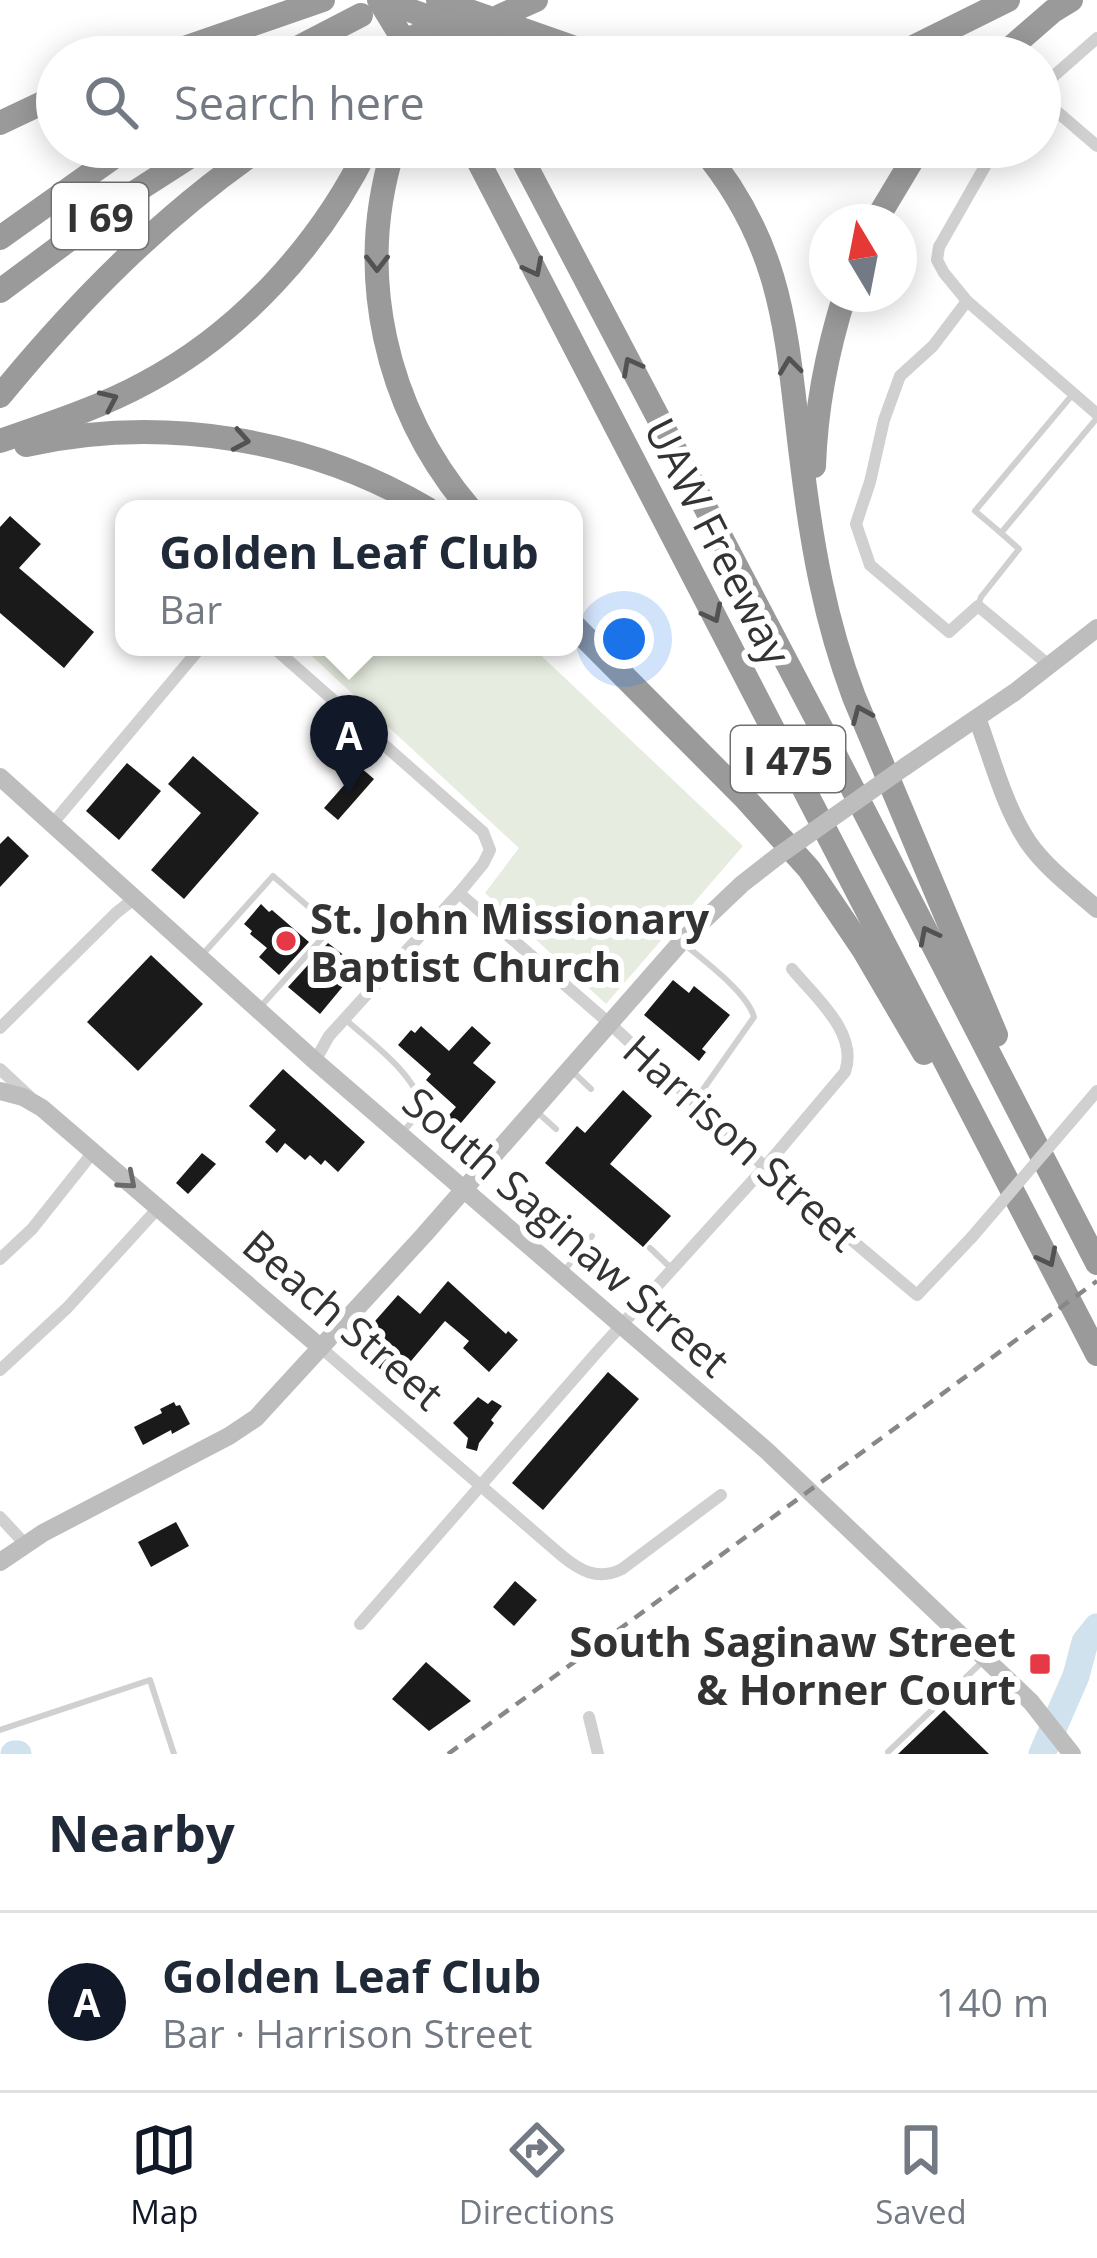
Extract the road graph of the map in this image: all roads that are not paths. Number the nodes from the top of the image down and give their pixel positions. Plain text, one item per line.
1 (323, 0) edge
2 (395, 0) edge
3 (423, 0) edge
4 (441, 0) edge
5 (466, 0) edge
6 (536, 0) edge
7 (1008, 0) edge
8 (1071, 0) edge
9 (374, 5) edge
10 (499, 6) edge
11 (219, 36) edge
12 (318, 36) edge
13 (397, 36) edge
14 (398, 36) edge
15 (415, 36) edge
16 (429, 36) edge
17 (432, 36) edge
18 (449, 36) edge
19 (458, 36) edge
20 (474, 36) edge
21 (482, 36) edge
22 (542, 36) edge
23 (935, 36) edge
24 (1024, 36) edge
25 (1097, 38) edge
26 (1061, 70) edge
27 (36, 106) edge
28 (1061, 115) edge
29 (0, 122) edge
30 (1097, 146) edge
31 (98, 168) edge
32 (172, 168) edge
33 (234, 168) edge
34 (356, 168) edge
35 (388, 168) edge
36 (481, 168) edge
37 (527, 168) edge
38 (540, 168) edge
39 (717, 168) edge
40 (907, 168) edge
41 (984, 168) edge
42 (886, 204) edge
43 (0, 238) edge
44 (0, 291) edge
45 (967, 301) junction
46 (839, 312) edge
47 (609, 323) junction
48 (1073, 394) junction
49 (0, 396) edge
50 (1097, 416) edge
51 (0, 441) edge
52 (0, 451) edge
53 (412, 500) edge
54 (463, 500) edge
55 (1001, 532) junction
56 (824, 606) junction
57 (978, 606) junction
58 (1097, 628) edge
59 (583, 631) edge
60 (193, 656) edge
61 (283, 656) edge
62 (1050, 666) junction
63 (977, 718) junction
64 (0, 777) edge
65 (52, 823) junction
66 (459, 893) junction
67 (135, 898) junction
68 (1097, 909) edge
69 (682, 942) junction
70 (200, 957) junction
71 (792, 969) dead end
72 (258, 1009) junction
73 (345, 1019) junction
74 (609, 1023) junction
75 (0, 1028) edge
76 (315, 1060) junction
77 (569, 1069) junction
78 (0, 1070) edge
79 (591, 1089) dead end
80 (0, 1091) edge
81 (1097, 1091) edge
82 (695, 1101) junction
83 (42, 1108) junction
84 (534, 1109) junction
85 (556, 1129) dead end
86 (401, 1134) junction
87 (94, 1151) junction
88 (765, 1167) junction
89 (464, 1188) junction
90 (159, 1207) junction
91 (1069, 1209) junction
92 (1024, 1213) junction
93 (592, 1236) dead end
94 (650, 1248) dead end
95 (0, 1259) edge
96 (1097, 1263) edge
97 (673, 1269) junction
98 (561, 1274) junction
99 (621, 1326) junction
100 (320, 1347) junction
101 (1097, 1354) edge
102 (0, 1370) edge
103 (481, 1485) junction
104 (722, 1495) dead end
105 (0, 1517) edge
106 (25, 1544) junction
107 (0, 1562) edge
108 (360, 1624) dead end
109 (986, 1658) junction
110 (589, 1717) dead end
111 (0, 1730) edge
112 (888, 1752) edge
113 (1071, 1752) edge
114 (174, 1754) edge
115 (598, 1754) edge

1 - 11 highway
2 - 9 highway, bridge
2 - 15 highway
3 - 13 highway, bridge
4 - 17 highway, bridge
4 - 19 highway
4 - 22 highway, bridge
5 - 21 highway
6 - 10 highway
7 - 23 highway
8 - 24 highway
9 - 12 highway
9 - 14 highway
9 - 20 highway, bridge
10 - 16 highway, bridge
10 - 18 highway, bridge
25 - 26 street
27 - 29 highway
28 - 30 street
31 - 43 highway, I 69
32 - 44 highway, I 69
33 - 49 highway
51 -> 34 highway
35 -> 54 highway
36 -> 92 highway, UAW Freeway / I 475
37 - 47 highway, UAW Freeway / I 475
38 - 47 highway
56 -> 39 highway
40 - 42 highway
41 - 45 street
45 - 48 street
45 - 57 street
46 - 56 highway
91 -> 47 highway, UAW Freeway / I 475
48 - 50 street
48 - 55 lane
50 - 55 lane
52 -> 53 highway
55 - 57 lane
91 -> 56 highway
57 - 62 street
58 - 62 street
59 - 92 highway
60 - 65 street
61 - 66 street
62 - 63 street
63 - 68 street
63 - 69 street, bridge
64 - 65 street, South Saginaw Street
65 - 67 street, South Saginaw Street
66 - 73 street
66 - 74 street, Harrison Street
67 - 70 street, South Saginaw Street
67 - 75 street
69 - 74 street
69 - 82 lane
70 - 72 street, South Saginaw Street
70 - 72 lane
71 - 88 street
72 - 76 street, South Saginaw Street
73 - 76 street
73 - 86 lane
74 - 77 street
74 - 82 street, Harrison Street
76 - 86 street, South Saginaw Street
77 - 79 lane
77 - 84 street
78 - 83 street, Beach Street
80 - 83 street, Beach Street
81 - 88 street, Harrison Street, bridge
82 - 88 street, Harrison Street
83 - 87 street, Beach Street
84 - 85 lane
84 - 89 street
86 - 89 street, South Saginaw Street
87 -> 90 street, Beach Street
87 - 95 street
88 - 97 street
89 - 98 street, South Saginaw Street
89 - 100 street
90 - 100 street, Beach Street
90 - 102 street
91 - 96 highway, UAW Freeway / I 475
92 -> 101 highway, UAW Freeway / I 475
93 - 98 lane
94 - 97 lane
97 - 99 street
98 - 99 street, South Saginaw Street
99 - 103 street
99 - 109 street, South Saginaw Street
100 - 103 street, Beach Street
100 - 106 street
103 - 104 street, Beach Street
103 - 108 street
105 - 106 street
106 - 107 street
109 - 112 lane
109 - 113 street, South Saginaw Street
110 - 115 street
111 - 114 lane

